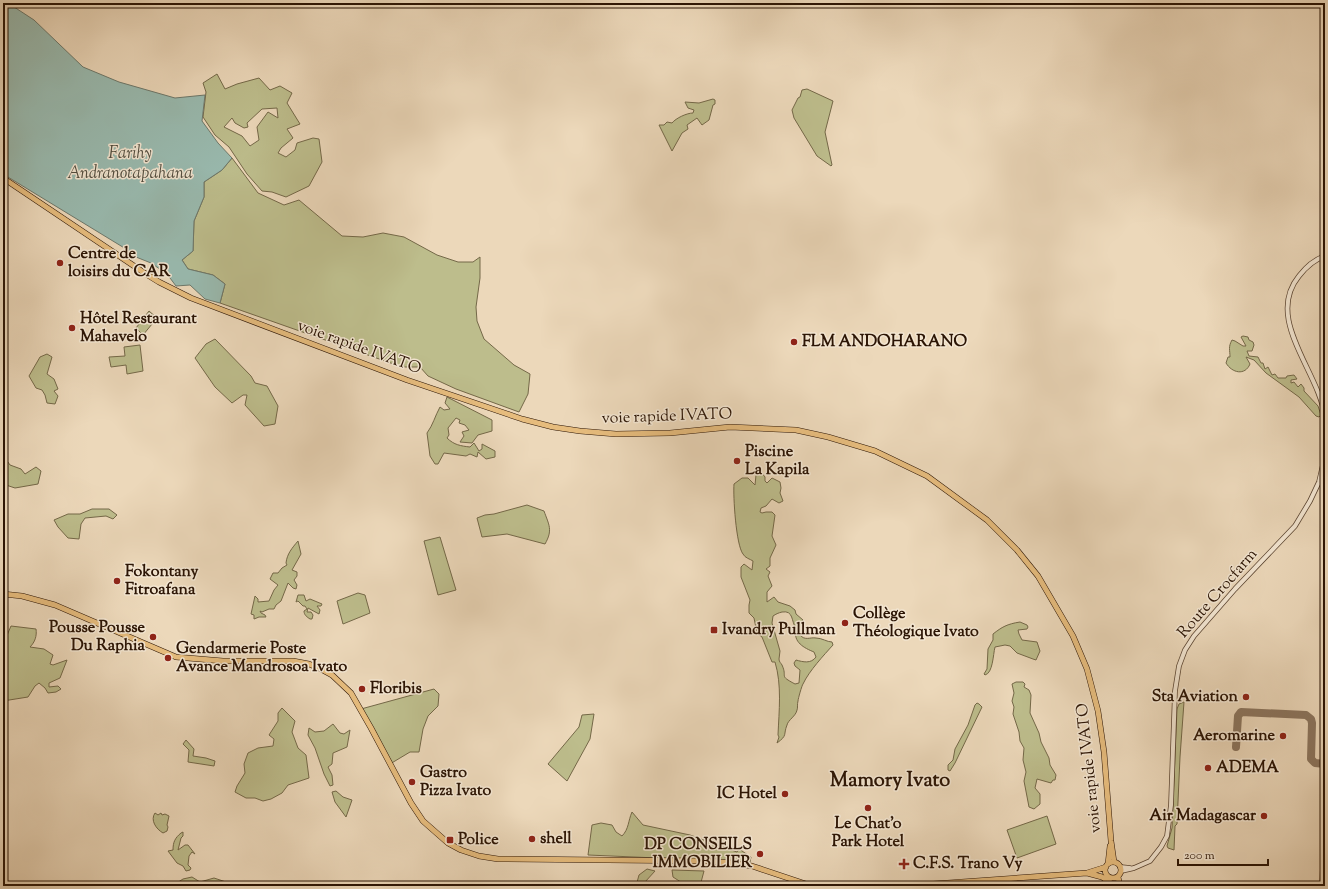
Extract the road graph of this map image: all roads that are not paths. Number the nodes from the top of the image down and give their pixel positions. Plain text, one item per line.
1 (3, 178) edge
2 (1325, 256) edge
3 (1325, 417) edge
4 (1325, 456) edge
5 (3, 594) edge
6 (1111, 841) junction
7 (1114, 862) junction
8 (1107, 866) junction
9 (1121, 869) junction
10 (1087, 872) junction
11 (1109, 877) junction
12 (1118, 877) junction
13 (812, 886) edge
14 (905, 886) edge
15 (1117, 886) edge

1 - 6 main road, voie rapide IVATO
2 - 3 street
4 - 9 street, Route Crocfarm
5 - 13 main road
6 - 7 main road
6 - 8 main road
7 - 8 main road
7 - 9 main road
8 - 10 main road
8 - 11 main road
9 - 12 main road
10 - 11 main road
10 - 14 main road
10 - 15 main road
11 - 12 main road
11 - 15 main road
12 - 15 main road

